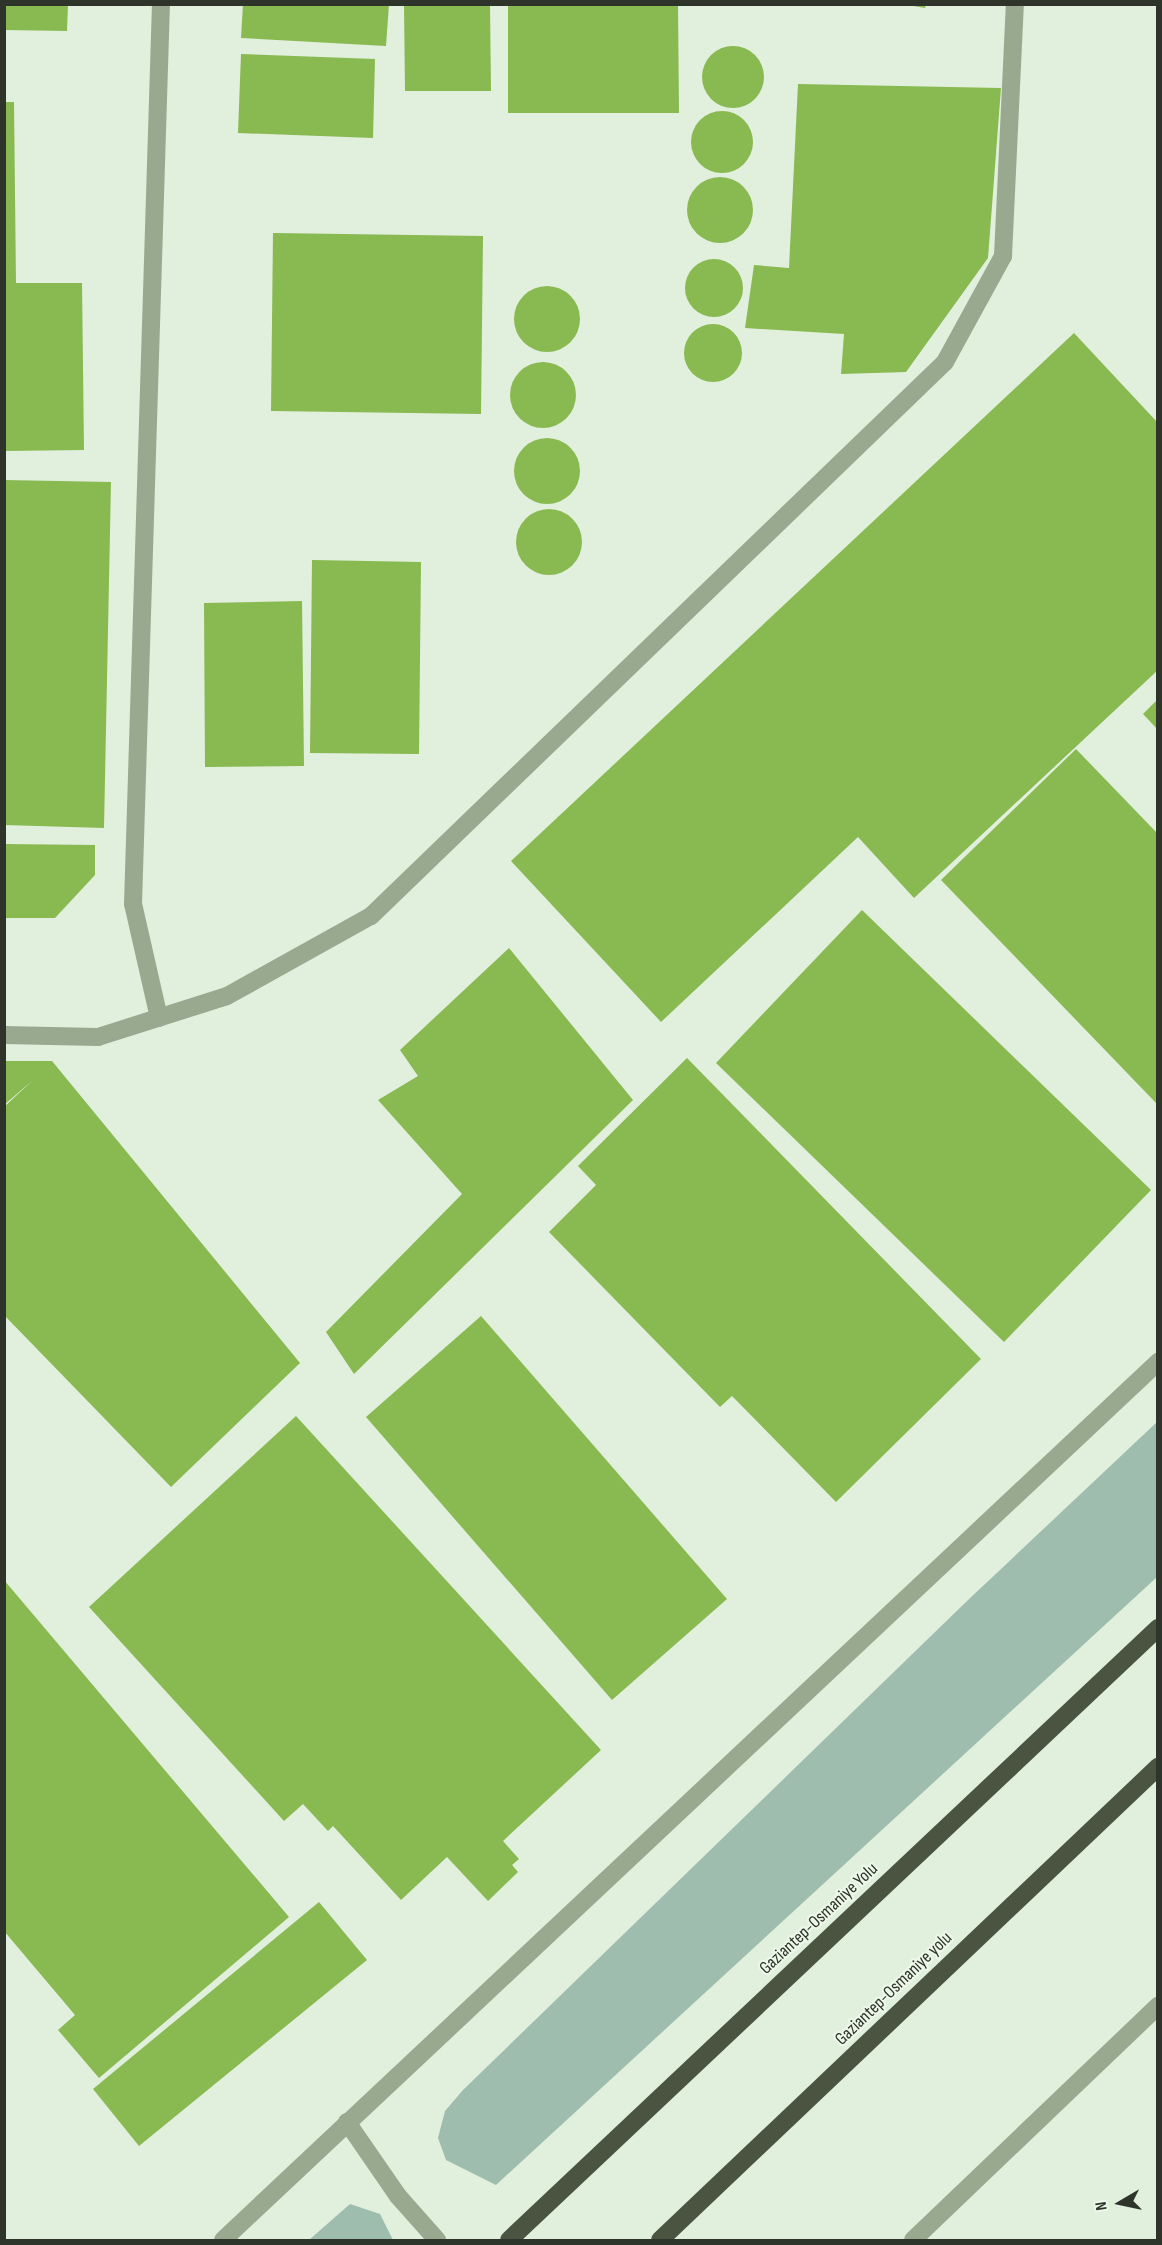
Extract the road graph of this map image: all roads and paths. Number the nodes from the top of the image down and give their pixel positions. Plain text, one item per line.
1 (161, 4) edge
2 (1015, 4) edge
3 (159, 1018) junction
4 (4, 1035) edge
5 (1158, 1362) edge
6 (1158, 1628) edge
7 (1158, 1767) edge
8 (1158, 2006) edge
9 (346, 2122) junction
10 (223, 2241) edge
11 (437, 2241) edge
12 (509, 2241) edge
13 (660, 2241) edge
14 (913, 2241) edge

1 - 3 street
2 - 3 street
3 - 4 street
5 - 9 street
6 - 12 highway, Gaziantep-Osmaniye Yolu
7 - 13 highway, Gaziantep-Osmaniye yolu
8 - 14 street
9 - 10 street
9 - 11 street

